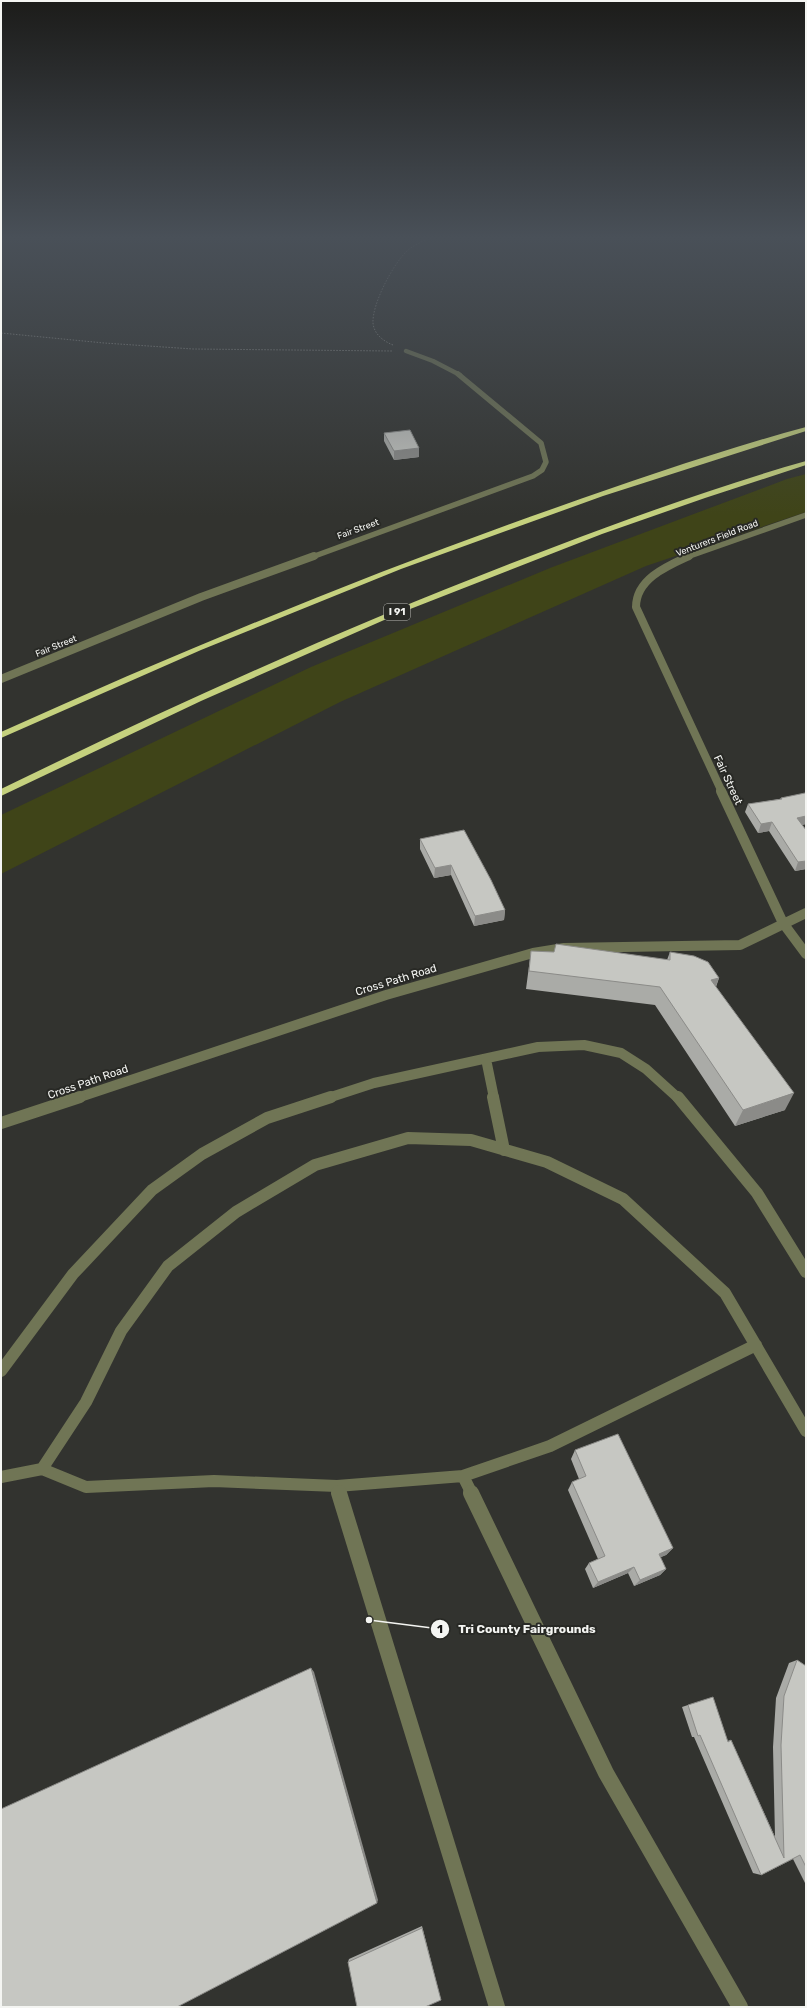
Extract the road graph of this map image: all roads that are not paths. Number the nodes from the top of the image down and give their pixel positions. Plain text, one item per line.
1 (406, 351) road end
2 (806, 429) edge
3 (806, 463) edge
4 (806, 515) edge
5 (637, 611) joint
6 (1, 679) edge
7 (1, 735) edge
8 (1, 793) edge
9 (806, 913) edge
10 (783, 923) junction
11 (806, 954) edge
12 (486, 1059) junction
13 (1, 1123) edge
14 (504, 1150) junction
15 (806, 1272) edge
16 (756, 1345) junction
17 (1, 1371) edge
18 (806, 1430) edge
19 (42, 1469) junction
20 (463, 1476) junction
21 (1, 1477) edge
22 (337, 1486) junction
23 (497, 2007) edge
24 (740, 2007) edge

1 - 6 street, Fair Street
2 - 7 highway
3 - 8 highway, I 91
4 - 5 street, Venturers Field Road
5 - 10 street, Fair Street
9 - 10 street, Cross Path Road
10 - 11 street, Fair Street
10 - 13 street, Cross Path Road
12 - 14 street
12 - 15 street
12 - 17 street
14 - 16 street
14 - 19 street
16 - 18 street
16 - 20 street
19 - 21 street
19 - 22 street
20 - 22 street
20 - 24 street
22 - 23 street

